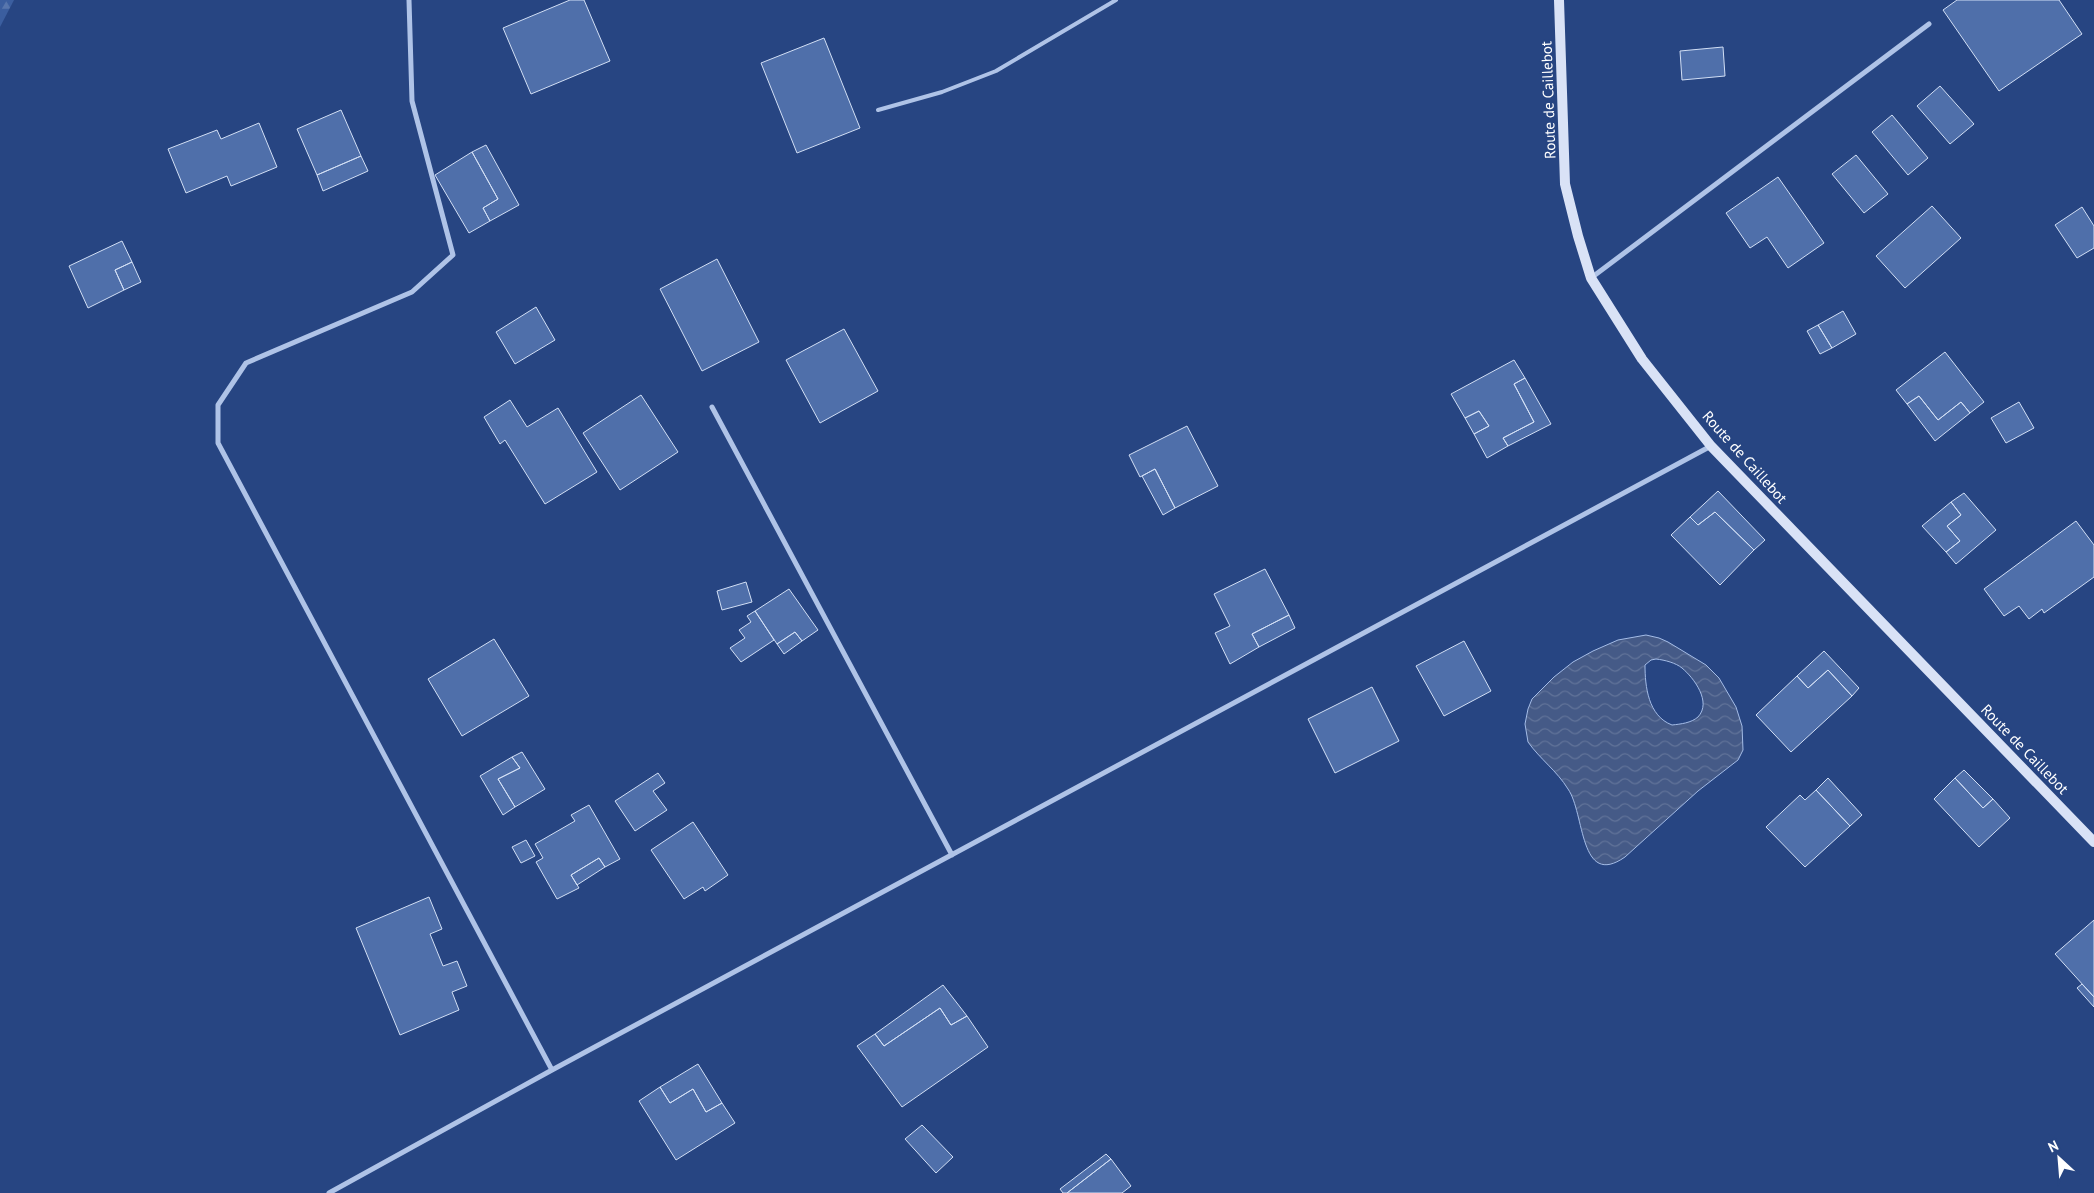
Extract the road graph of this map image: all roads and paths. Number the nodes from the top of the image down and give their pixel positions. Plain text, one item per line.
1 (409, 0) edge
2 (1116, 0) edge
3 (1559, 0) edge
4 (1929, 24) dead end
5 (878, 110) dead end
6 (1591, 278) junction
7 (712, 407) dead end
8 (1711, 446) junction
9 (2094, 842) edge
10 (952, 855) junction
11 (552, 1070) junction
12 (329, 1193) edge

1 - 11 street
2 - 5 lane
3 - 6 main road, Route de Caillebot
4 - 6 street
6 - 8 main road, Route de Caillebot
7 - 10 street
8 - 9 main road, Route de Caillebot
8 - 10 street
10 - 11 street
11 - 12 street

